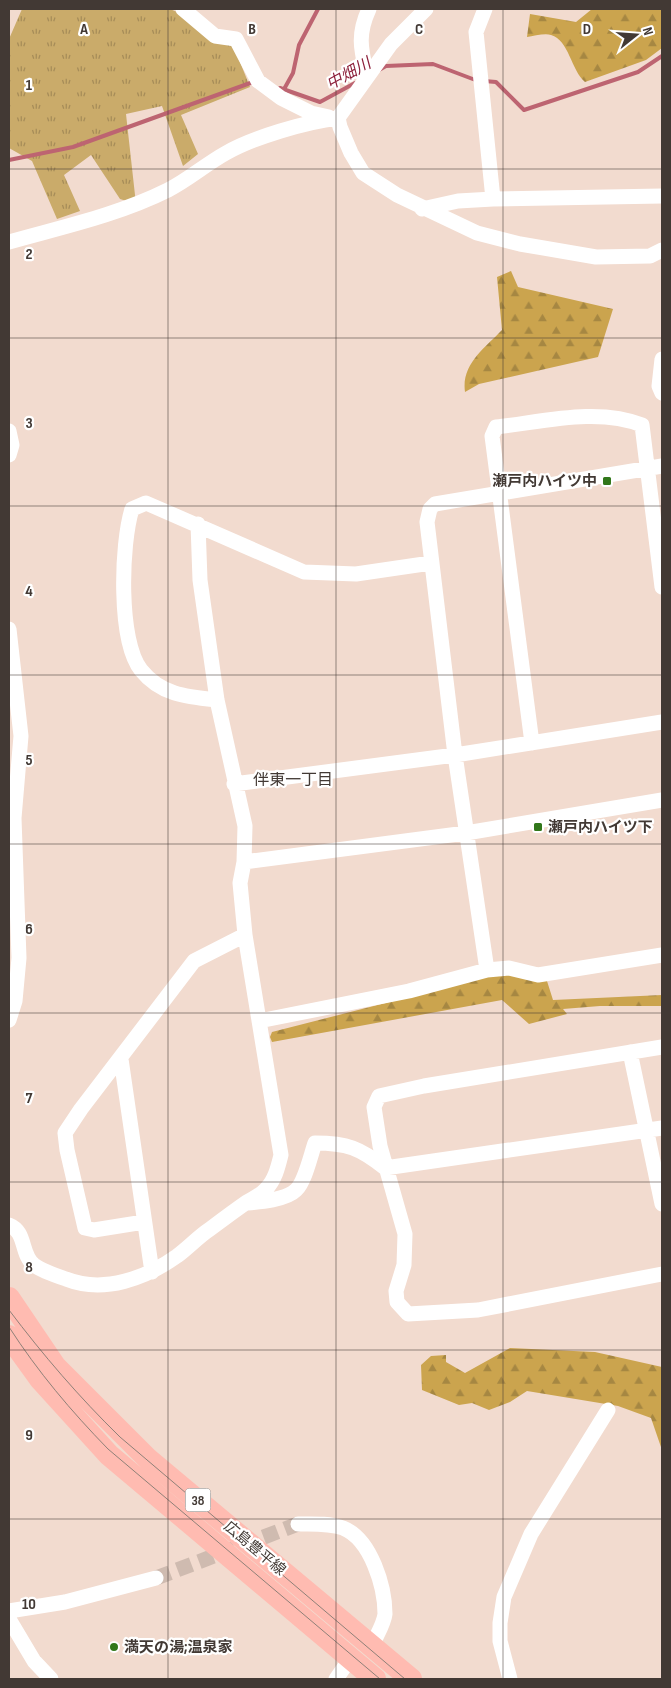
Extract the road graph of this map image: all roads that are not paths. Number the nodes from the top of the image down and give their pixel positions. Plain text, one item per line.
1 (182, 9) edge
2 (369, 9) edge
3 (426, 9) edge
4 (485, 9) edge
5 (367, 76) junction
6 (338, 118) junction
7 (662, 196) edge
8 (493, 199) junction
9 (422, 209) junction
10 (9, 242) edge
11 (662, 250) edge
12 (662, 359) edge
13 (662, 393) edge
14 (655, 467) edge
15 (499, 493) junction
16 (198, 524) junction
17 (432, 563) junction
18 (662, 587) edge
19 (9, 629) edge
20 (216, 700) junction
21 (662, 722) edge
22 (532, 743) junction
23 (455, 754) junction
24 (234, 784) junction
25 (662, 800) edge
26 (466, 833) junction
27 (244, 862) junction
28 (245, 935) junction
29 (662, 955) edge
30 (486, 970) junction
31 (9, 1020) edge
32 (259, 1021) junction
33 (662, 1046) edge
34 (630, 1052) junction
35 (121, 1059) junction
36 (655, 1129) edge
37 (385, 1168) junction
38 (246, 1203) junction
39 (662, 1204) edge
40 (144, 1222) junction
41 (9, 1225) edge
42 (152, 1272) junction
43 (662, 1274) edge
44 (9, 1298) edge
45 (9, 1336) edge
46 (608, 1410) dead end
47 (298, 1524) tunnel mouth
48 (156, 1578) tunnel mouth
49 (9, 1612) edge
50 (9, 1619) edge
51 (372, 1646) junction
52 (350, 1659) junction
53 (50, 1679) edge
54 (336, 1679) edge
55 (375, 1679) edge
56 (411, 1679) edge
57 (510, 1679) edge

1 - 6 street
2 - 5 street
3 - 5 street
4 - 8 street
5 - 6 street
6 - 9 street
6 - 10 street
7 - 8 street
8 - 9 street
9 - 11 street
12 - 13 street
14 - 15 street
14 - 15 street
14 - 18 street
15 - 17 street
15 - 22 street
16 - 17 street
16 - 20 street
16 - 20 street
17 - 23 street
19 - 31 street
20 - 24 street
21 - 22 street
22 - 23 street
23 - 24 street
23 - 26 street
24 - 27 street
25 - 26 street
26 - 27 street
26 - 30 street
27 - 28 street
28 - 32 street
28 - 35 street
29 - 30 street
30 - 32 street
32 - 38 street
33 - 34 street
34 - 36 street
34 - 37 street
35 - 40 street
35 - 40 street
36 - 37 street
36 - 39 street
37 - 38 street
37 - 43 street
38 - 42 street
40 - 42 street
41 - 42 street
44 - 51 main road, 広島豊平線 / 38
45 - 52 main road, 広島豊平線 / 38
46 - 57 street
47 - 51 street
48 - 49 street
50 - 53 street
51 - 56 main road, 広島豊平線 / 38
52 - 54 street
52 - 55 main road, 広島豊平線 / 38

